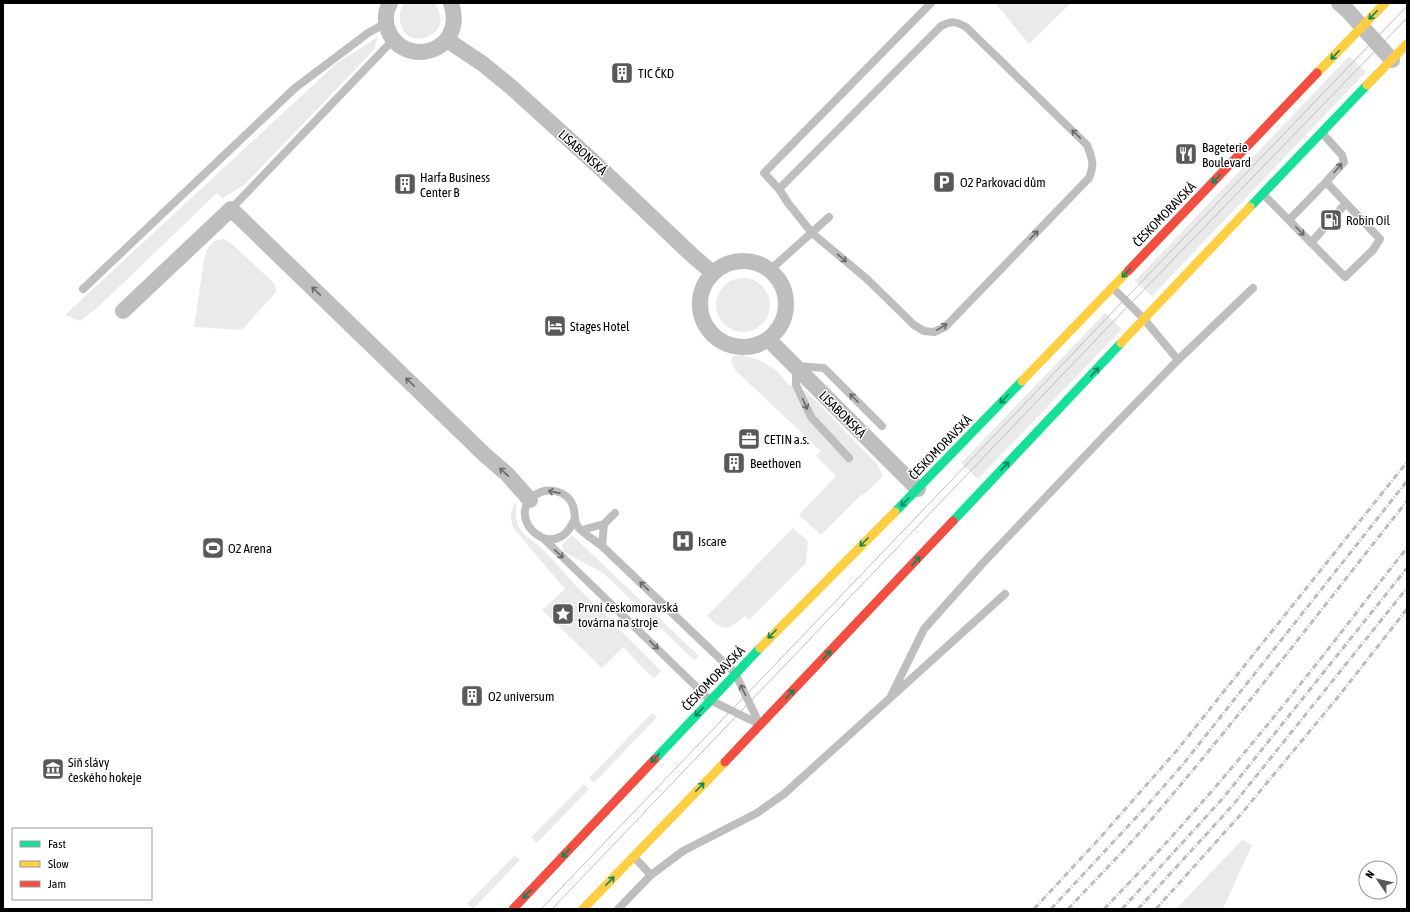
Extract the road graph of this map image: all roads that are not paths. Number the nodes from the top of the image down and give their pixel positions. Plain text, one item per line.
1 (390, 3) edge
2 (451, 3) edge
3 (931, 3) edge
4 (1339, 3) edge
5 (1385, 3) edge
6 (386, 23) junction
7 (1362, 27) junction
8 (394, 40) junction
9 (447, 40) junction
10 (1407, 44) edge
11 (1392, 60) junction
12 (1321, 133) junction
13 (1326, 182) junction
14 (779, 189) junction
15 (1262, 194) junction
16 (1346, 203) junction
17 (231, 209) junction
18 (829, 217) dead end
19 (1289, 220) junction
20 (812, 233) junction
21 (1311, 242) junction
22 (770, 270) junction
23 (713, 273) junction
24 (1112, 287) junction
25 (1253, 288) dead end
26 (83, 290) dead end
27 (123, 311) dead end
28 (1144, 319) junction
29 (768, 339) junction
30 (1178, 360) junction
31 (796, 366) junction
32 (882, 426) dead end
33 (849, 458) dead end
34 (918, 489) junction
35 (530, 500) junction
36 (615, 513) dead end
37 (574, 520) junction
38 (604, 524) junction
39 (582, 530) junction
40 (543, 538) junction
41 (602, 546) junction
42 (1005, 594) dead end
43 (735, 673) junction
44 (891, 696) junction
45 (710, 700) junction
46 (760, 725) junction
47 (634, 857) junction
48 (651, 876) junction
49 (513, 909) edge
50 (583, 909) edge
51 (618, 909) edge

1 - 6 street
2 - 9 street
3 - 14 lane
4 - 7 street
5 -> 7 main road, ČESKOMORAVSKÁ
6 - 8 street
6 - 26 lane
7 - 11 street
7 -> 24 main road, ČESKOMORAVSKÁ
8 - 9 street
8 - 17 lane
9 - 23 street, LISABONSKÁ
10 - 11 main road
11 - 12 main road
13 -> 12 lane
12 - 15 main road
13 - 16 lane
13 - 19 lane
14 - 20 lane
20 -> 14 lane
15 - 19 lane
15 - 28 main road
16 - 21 lane
16 - 21 lane
17 - 27 street
35 -> 17 street
18 - 20 lane
19 -> 21 lane
20 - 22 lane
22 - 23 street
22 - 29 street
23 - 29 street
24 - 28 lane
24 -> 34 main road, ČESKOMORAVSKÁ
25 - 30 lane
28 - 30 lane
46 -> 28 main road
29 - 31 street, LISABONSKÁ
30 - 44 lane
32 -> 31 lane
31 -> 33 lane
31 - 34 street, LISABONSKÁ
34 -> 43 main road, ČESKOMORAVSKÁ
37 -> 35 lane
35 - 40 lane
36 - 38 lane
37 - 39 lane
37 - 40 lane
38 - 39 lane
38 - 41 lane
39 - 41 lane
40 -> 45 lane
43 -> 41 lane
42 - 44 lane
43 - 45 main road, ČESKOMORAVSKÁ
46 -> 43 lane
44 - 48 lane
45 - 46 lane
45 -> 49 main road, ČESKOMORAVSKÁ
47 -> 46 main road
47 - 48 lane
50 -> 47 main road
48 - 51 lane

